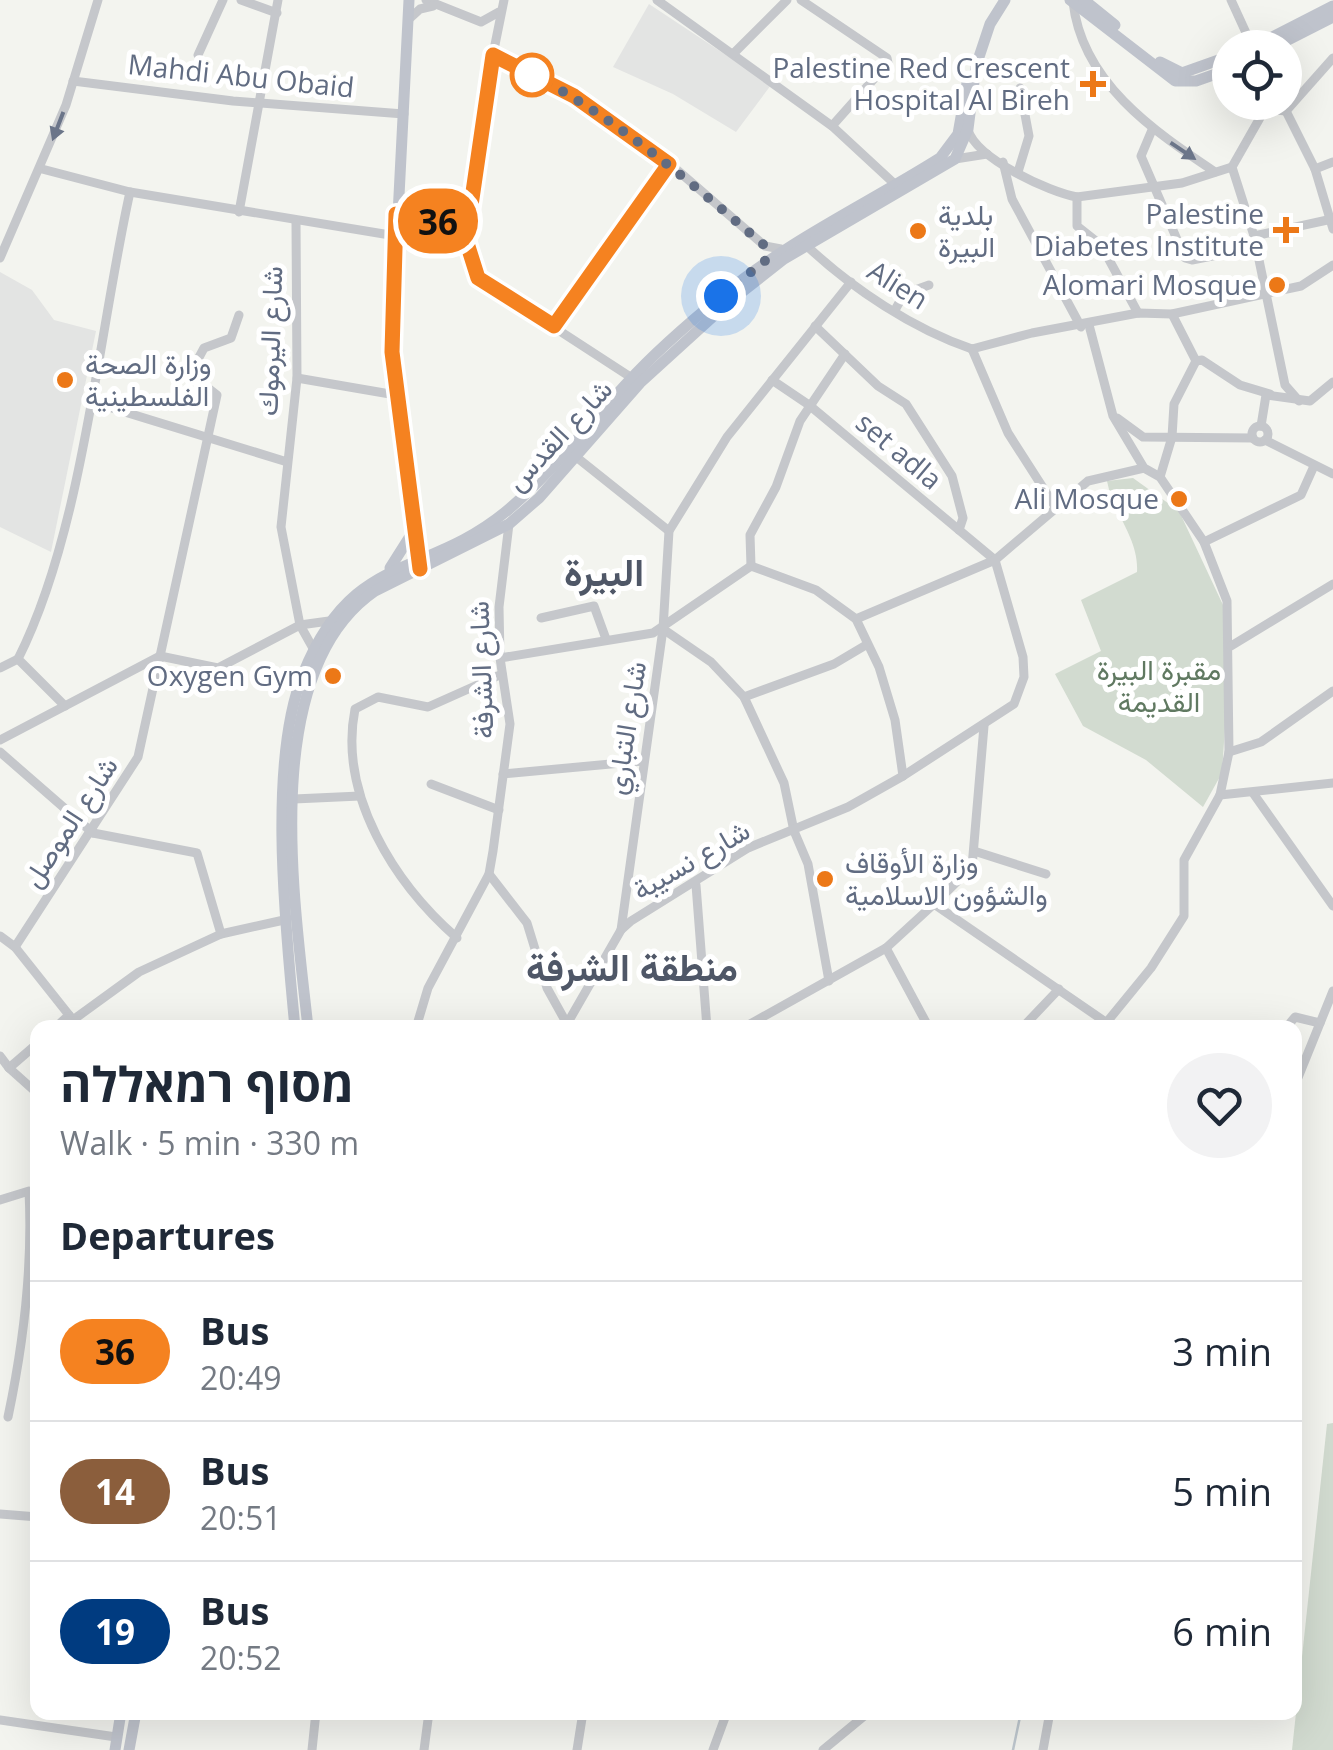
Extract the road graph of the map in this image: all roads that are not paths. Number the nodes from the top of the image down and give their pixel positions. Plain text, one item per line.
1 (98, 0) edge
2 (223, 0) edge
3 (242, 0) edge
4 (278, 0) edge
5 (406, 0) edge
6 (657, 0) edge
7 (787, 0) edge
8 (802, 0) edge
9 (997, 0) edge
10 (1005, 0) edge
11 (1074, 0) edge
12 (1231, 0) edge
13 (429, 3) edge
14 (502, 5) edge
15 (1333, 6) edge
16 (278, 13) junction
17 (1333, 17) edge
18 (408, 20) junction
19 (482, 22) junction
20 (1245, 30) edge
21 (1283, 30) edge
22 (1302, 33) edge
23 (493, 52) junction
24 (734, 53) junction
25 (198, 55) dead end
26 (1333, 58) edge
27 (1212, 62) edge
28 (1212, 77) edge
29 (74, 82) junction
30 (1020, 88) dead end
31 (1302, 90) edge
32 (262, 102) junction
33 (401, 114) junction
34 (1256, 120) edge
35 (1288, 120) edge
36 (832, 126) junction
37 (968, 129) junction
38 (1152, 130) junction
39 (987, 154) junction
40 (954, 160) junction
41 (1002, 162) junction
42 (1333, 162) edge
43 (669, 164) junction
44 (1232, 167) junction
45 (42, 169) junction
46 (1315, 169) junction
47 (1018, 172) junction
48 (1215, 172) junction
49 (1153, 187) junction
50 (900, 189) junction
51 (130, 192) junction
52 (1077, 197) junction
53 (239, 212) junction
54 (394, 216) junction
55 (296, 222) junction
56 (1332, 224) edge
57 (468, 226) junction
58 (393, 236) junction
59 (1253, 242) junction
60 (804, 243) junction
61 (765, 246) junction
62 (782, 249) junction
63 (0, 258) edge
64 (766, 260) junction
65 (1333, 265) edge
66 (851, 282) junction
67 (929, 285) dead end
68 (1264, 293) junction
69 (895, 310) junction
70 (1138, 313) junction
71 (1172, 314) junction
72 (239, 315) dead end
73 (554, 326) junction
74 (815, 326) junction
75 (1085, 326) junction
76 (972, 349) junction
77 (844, 354) junction
78 (1196, 361) junction
79 (297, 378) junction
80 (772, 380) junction
81 (636, 381) junction
82 (1333, 382) edge
83 (1285, 385) junction
84 (393, 392) junction
85 (1266, 395) junction
86 (89, 401) junction
87 (1299, 401) junction
88 (809, 405) junction
89 (1114, 416) junction
90 (1261, 426) junction
91 (1172, 437) junction
92 (1253, 438) junction
93 (206, 440) junction
94 (1265, 440) junction
95 (575, 456) junction
96 (284, 461) junction
97 (1314, 466) junction
98 (1144, 468) junction
99 (1333, 474) edge
100 (1160, 477) junction
101 (1056, 508) junction
102 (509, 524) junction
103 (959, 530) junction
104 (669, 531) junction
105 (489, 534) junction
106 (411, 537) junction
107 (1204, 542) junction
108 (437, 550) junction
109 (995, 560) junction
110 (502, 561) junction
111 (419, 564) junction
112 (751, 566) junction
113 (384, 576) junction
114 (1333, 584) edge
115 (540, 618) dead end
116 (856, 619) junction
117 (329, 620) junction
118 (300, 625) junction
119 (664, 629) junction
120 (606, 639) junction
121 (866, 645) junction
122 (1231, 646) junction
123 (314, 650) junction
124 (160, 656) junction
125 (500, 658) junction
126 (18, 659) junction
127 (0, 668) edge
128 (502, 674) junction
129 (1333, 691) edge
130 (744, 696) junction
131 (65, 706) junction
132 (984, 726) junction
133 (0, 740) edge
134 (0, 752) edge
135 (1229, 752) junction
136 (644, 761) junction
137 (503, 774) junction
138 (903, 776) junction
139 (1333, 782) edge
140 (431, 784) dead end
141 (1253, 793) junction
142 (1220, 795) junction
143 (360, 796) junction
144 (289, 799) junction
145 (499, 810) junction
146 (794, 831) junction
147 (93, 833) junction
148 (974, 851) junction
149 (489, 874) junction
150 (1046, 874) dead end
151 (696, 885) junction
152 (934, 904) junction
153 (1333, 906) edge
154 (284, 920) junction
155 (621, 930) junction
156 (221, 934) junction
157 (0, 936) edge
158 (457, 938) junction
159 (16, 947) junction
160 (886, 948) junction
161 (830, 982) junction
162 (1059, 990) junction
163 (1333, 992) edge
164 (69, 1015) junction
165 (64, 1020) edge
166 (295, 1020) edge
167 (307, 1020) edge
168 (418, 1020) edge
169 (563, 1020) edge
170 (569, 1020) edge
171 (707, 1020) edge
172 (758, 1020) edge
173 (924, 1020) edge
174 (1030, 1020) edge
175 (1098, 1020) edge
176 (1109, 1020) edge
177 (1293, 1020) edge
178 (1320, 1023) junction
179 (30, 1049) edge
180 (0, 1056) edge
181 (9, 1068) junction
182 (1302, 1068) edge
183 (30, 1087) edge
184 (30, 1190) edge
185 (0, 1200) edge
186 (30, 1274) edge
187 (8, 1417) dead end
188 (0, 1514) edge
189 (30, 1516) edge
190 (0, 1720) edge
191 (135, 1720) edge
192 (315, 1720) edge
193 (428, 1720) edge
194 (582, 1720) edge
195 (724, 1720) edge
196 (859, 1720) edge
197 (1048, 1720) edge
198 (115, 1743) edge
199 (129, 1750) edge
200 (312, 1750) edge
201 (424, 1750) edge
202 (577, 1750) edge
203 (712, 1750) edge
204 (823, 1750) edge
205 (1042, 1750) edge

1 - 29 street
2 - 25 street
3 - 16 street
4 - 16 street
5 - 18 main road
5 - 33 main road
6 - 24 street
7 - 24 street
8 - 36 street
9 - 50 main road, شارع القدس
10 - 37 main road
11 - 27 main road
11 - 28 main road
11 - 38 street
12 - 20 street
13 - 18 street
13 - 19 street
14 - 19 street
14 - 23 street
15 - 21 main road
16 - 32 street
17 - 22 main road
18 - 33 main road
19 - 23 street
23 - 43 street
23 - 57 street
24 - 36 street
26 - 31 street
29 - 32 street, Mahdi Abu Obaid
29 -> 45 street
30 - 47 street
32 - 33 street, Mahdi Abu Obaid
32 - 53 street
33 - 54 main road
34 - 44 street
35 - 46 street
36 - 50 street
37 - 39 street
37 - 40 main road
38 -> 48 street
38 - 49 street
39 - 40 street
39 - 41 street
40 - 50 main road, شارع القدس
41 - 47 street
41 - 75 street
42 - 46 street
43 - 61 street
43 - 73 street
44 - 48 street
44 - 59 street
45 - 51 street
45 - 63 street
46 - 56 street
47 - 52 street
48 - 49 street
49 - 52 street
49 - 59 street
50 - 60 main road, شارع القدس
51 - 53 street
51 - 86 street
52 - 70 street
53 - 55 street
54 - 57 street
54 - 58 main road
55 - 58 street
55 - 79 street, شارع اليرموك
56 - 59 street
57 - 73 street
58 - 84 main road
59 - 68 street
60 - 62 main road, شارع القدس
60 - 66 street, Alien
60 - 81 main road, شارع القدس
61 - 62 street
61 - 64 street
62 - 64 main road, شارع القدس
64 - 81 main road, شارع القدس
65 - 68 street
66 - 69 street, Alien
66 - 74 street
67 - 69 street
68 - 71 street
68 - 83 street
69 - 76 street, Alien
70 - 71 street
70 - 75 street
71 - 78 street
72 - 93 street, شارع اليرموك
73 - 81 street
74 - 77 street
74 - 80 street
75 - 76 street
75 - 89 street
76 - 101 street
77 - 88 street
77 - 103 street
78 - 85 street
78 - 91 street
79 - 84 street
79 - 96 street, شارع اليرموك
80 - 88 street, set adla
80 - 104 street
81 - 95 main road, شارع القدس
81 - 108 main road, شارع القدس
82 - 87 street
83 - 85 street
83 - 87 street
84 - 106 main road
85 - 87 street
85 - 90 street
86 - 93 street, شارع اليرموك
86 - 126 street
88 - 103 street, set adla
88 - 112 street
89 - 91 street
89 - 98 street
90 - 92 street
90 - 94 street
91 - 92 street
91 - 100 street
92 - 94 street
93 - 96 street, شارع اليرموك
93 - 124 street, شارع اليرموك
94 - 97 street
95 - 102 main road, شارع القدس
95 - 104 street
96 - 118 street, شارع اليرموك
97 - 99 street
97 - 107 street
98 - 100 street
98 - 101 street
100 - 107 street
101 - 109 street
102 - 105 main road, شارع القدس
102 - 110 street, شارع الشرفة
103 - 109 street, set adla
104 - 119 street, شارع التباري
105 - 110 street
105 - 111 main road, شارع القدس
106 - 108 main road
106 - 111 main road
106 - 113 main road
107 - 122 street
108 - 111 main road, شارع القدس
109 - 116 street
109 - 132 street
110 - 125 street, شارع الشرفة
111 - 113 main road, شارع القدس
111 - 144 main road, شارع القدس
112 - 116 street
112 - 119 street
113 - 117 main road, شارع القدس
114 - 122 street
115 - 120 street
116 - 121 street
117 - 118 street
117 - 123 main road, شارع القدس
118 - 123 street, شارع اليرموك
118 - 124 street
119 - 120 street
119 - 130 street
119 - 136 street, شارع التباري
120 - 125 street
121 - 130 street
121 - 138 street
122 - 135 street
123 - 144 main road, شارع القدس
124 - 131 street
124 - 147 street, شارع الموصل
125 - 128 street, شارع الشرفة
126 - 127 street
126 - 131 street
128 - 137 street, شارع الشرفة
128 - 143 street
129 - 135 street
130 - 146 street
131 - 133 street
132 - 138 street
132 - 148 street
134 - 147 street
135 - 142 street
136 - 137 street
136 - 155 street, شارع التباري
137 - 145 street, شارع الشرفة
138 - 146 street
139 - 141 street
140 - 145 street
141 - 142 street
141 - 153 street
142 - 176 street
143 - 144 street
143 - 158 street
144 - 154 main road, شارع القدس
144 - 167 main road, شارع القدس
145 - 149 street, شارع الشرفة
146 - 151 street, شارع نسيبة
146 - 161 street, شارع نسيبة
147 - 156 street
147 - 159 street, شارع الموصل
148 - 150 street
148 - 152 street
149 - 158 street
149 - 169 street
151 - 155 street, شارع نسيبة
151 - 171 street
152 - 160 street
152 - 162 street
154 - 156 street
154 - 166 main road, شارع القدس
155 - 170 street, شارع نسيبة
156 - 164 street
157 - 159 street
158 - 168 street
159 - 164 street
160 - 161 street
160 - 173 street
161 - 172 street
162 - 174 street
162 - 175 street
163 - 178 street
164 - 165 street
177 - 178 street
178 - 182 street
179 - 181 street
180 - 181 street
181 - 183 street
184 - 185 street
186 - 187 street
188 - 189 street
190 - 198 street
191 - 199 main road
192 - 200 street
193 - 201 street
194 - 202 street
195 - 203 street
196 - 204 street
197 - 205 street

